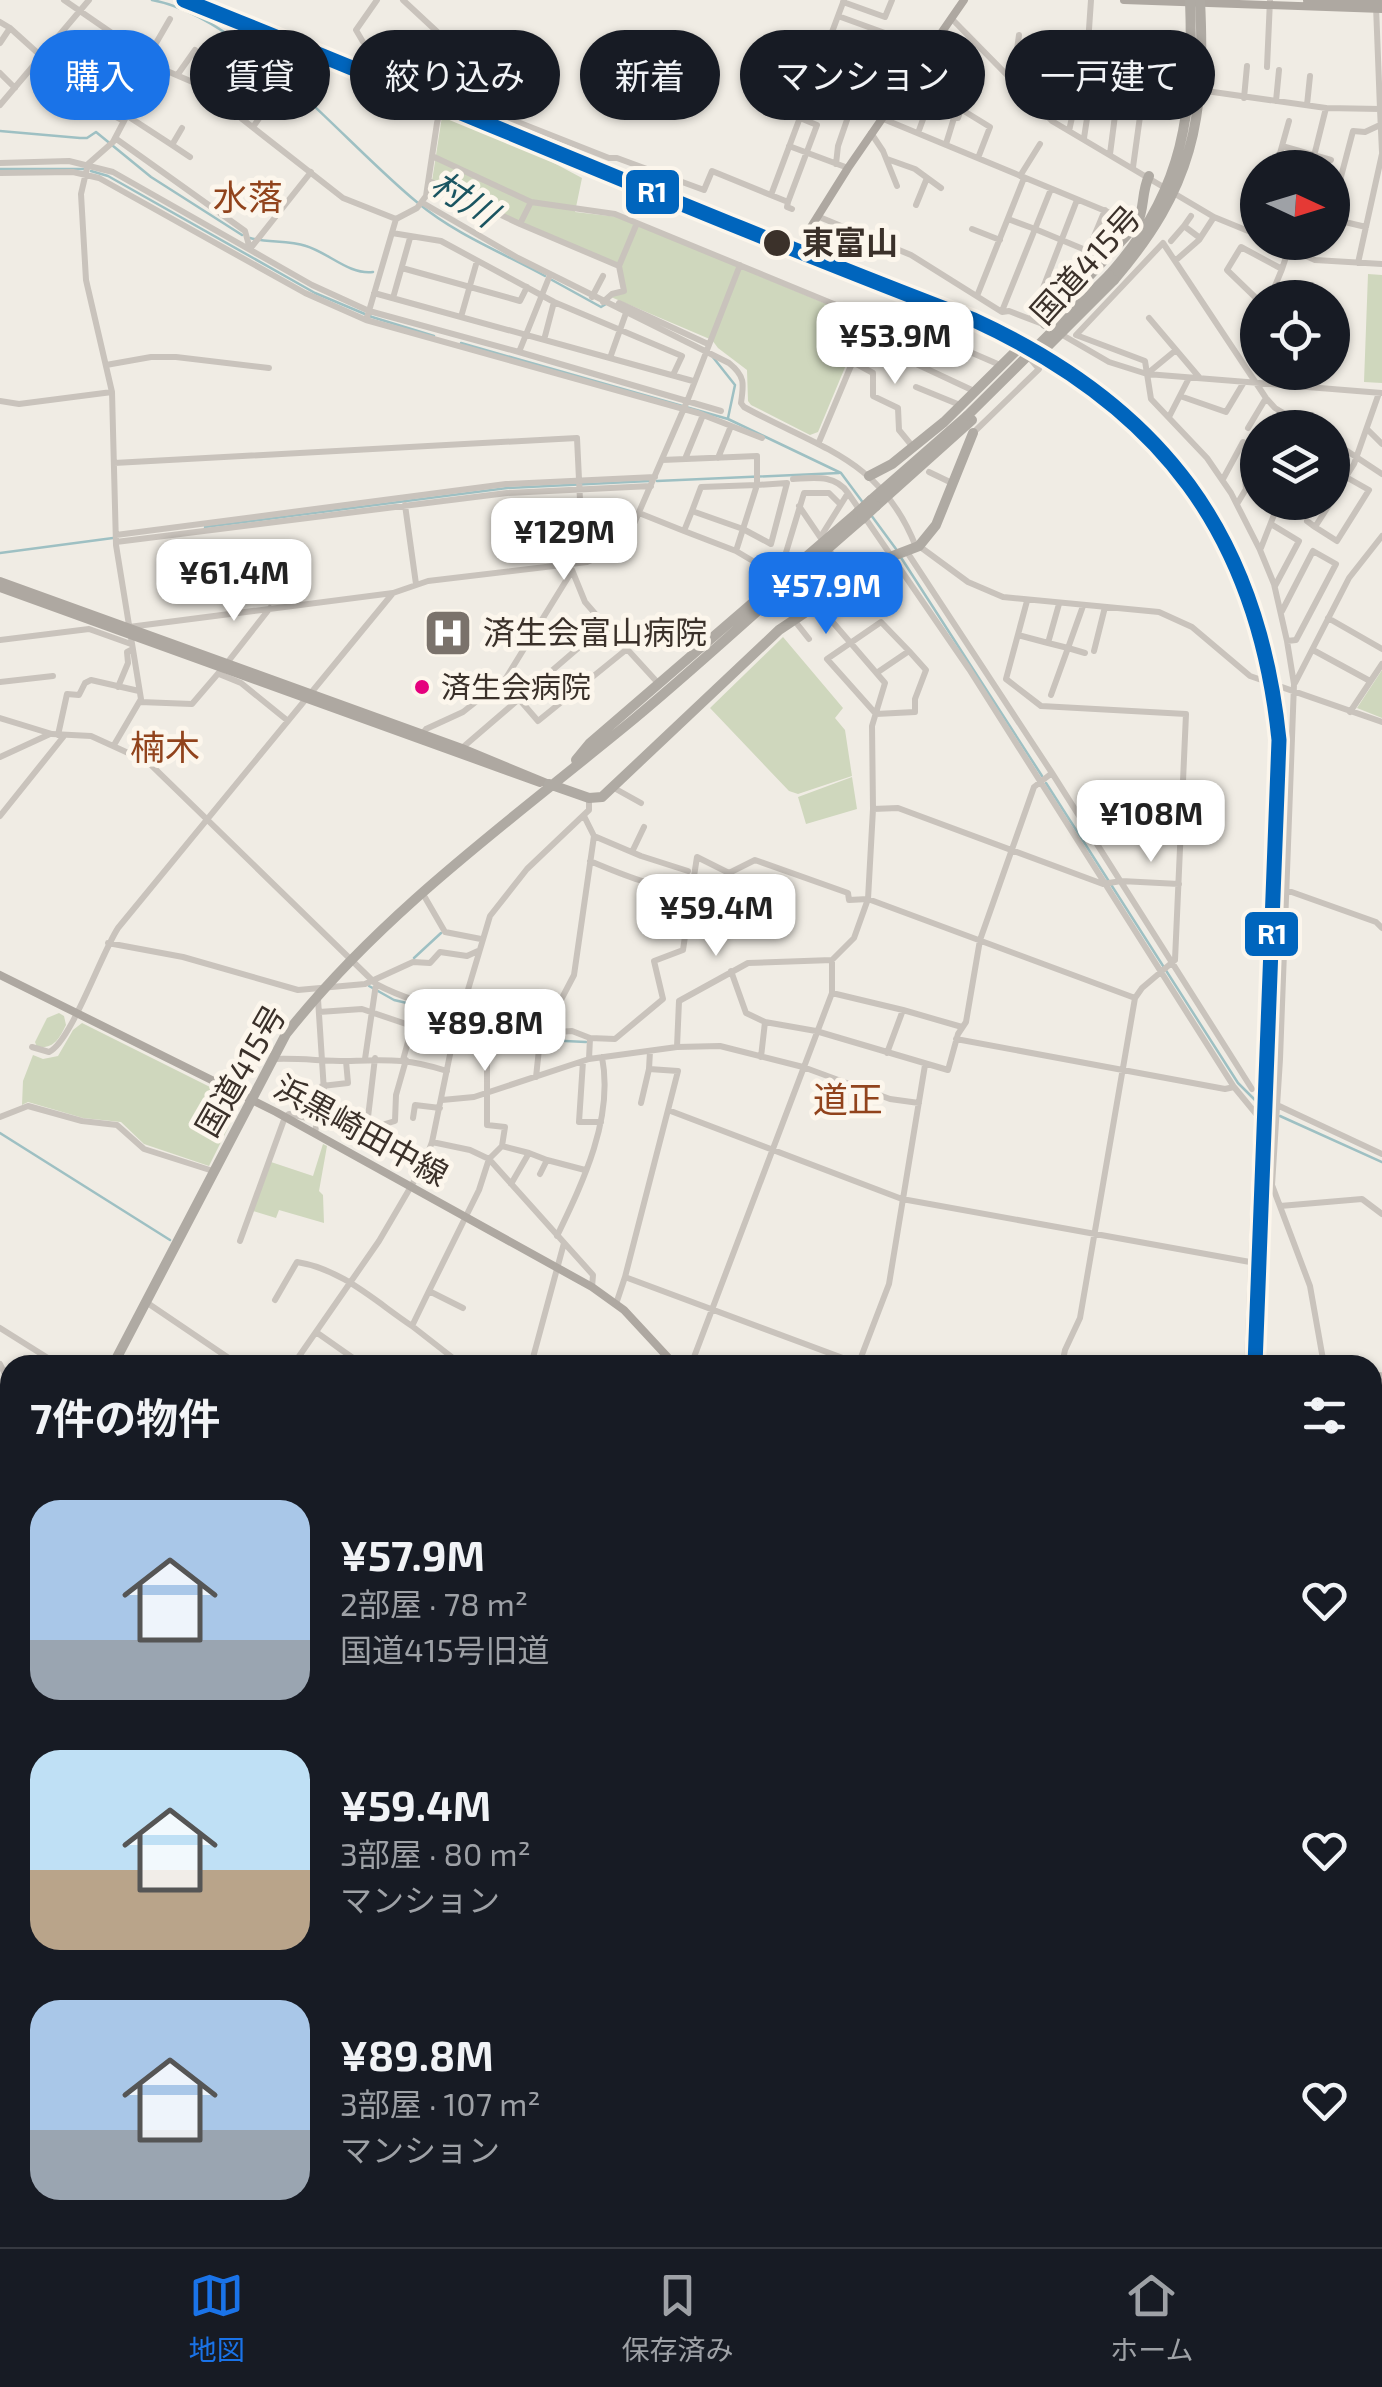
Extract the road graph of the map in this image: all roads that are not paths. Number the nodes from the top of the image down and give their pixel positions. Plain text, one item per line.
1 (64, 0) edge
2 (90, 0) edge
3 (376, 0) edge
4 (403, 0) edge
5 (877, 0) edge
6 (964, 0) edge
7 (1090, 0) edge
8 (1124, 0) edge
9 (1307, 0) edge
10 (844, 1) edge
11 (1158, 1) edge
12 (891, 2) edge
13 (1195, 2) edge
14 (1269, 3) edge
15 (1379, 5) edge
16 (80, 11) junction
17 (838, 16) junction
18 (170, 18) dead end
19 (951, 18) junction
20 (0, 22) edge
21 (10, 28) junction
22 (64, 30) edge
23 (107, 30) edge
24 (163, 30) edge
25 (356, 30) edge
26 (435, 30) edge
27 (833, 30) edge
28 (875, 30) edge
29 (943, 30) edge
30 (1089, 30) edge
31 (1196, 30) edge
32 (0, 43) edge
33 (30, 46) edge
34 (190, 57) edge
35 (1247, 66) dead end
36 (1268, 67) dead end
37 (30, 70) edge
38 (1279, 70) dead end
39 (170, 72) edge
40 (1005, 72) edge
41 (0, 73) edge
42 (178, 74) junction
43 (1310, 76) dead end
44 (14, 88) junction
45 (1215, 93) edge
46 (1244, 98) junction
47 (1276, 101) junction
48 (0, 105) edge
49 (1307, 105) junction
50 (1326, 108) junction
51 (1380, 109) edge
52 (124, 120) edge
53 (128, 120) edge
54 (258, 120) edge
55 (439, 120) edge
56 (512, 120) edge
57 (799, 120) edge
58 (805, 120) edge
59 (847, 120) edge
60 (880, 120) edge
61 (886, 120) edge
62 (923, 120) edge
63 (953, 120) edge
64 (979, 120) edge
65 (1051, 120) edge
66 (1070, 120) edge
67 (1087, 120) edge
68 (1115, 120) edge
69 (1140, 120) edge
70 (1195, 120) edge
71 (1290, 121) dead end
72 (1380, 125) edge
73 (253, 127) junction
74 (182, 128) dead end
75 (1068, 131) junction
76 (872, 133) junction
77 (918, 133) junction
78 (115, 138) junction
79 (1084, 139) junction
80 (946, 144) junction
81 (1040, 144) dead end
82 (172, 146) junction
83 (789, 146) junction
84 (1282, 146) junction
85 (1281, 150) edge
86 (1298, 150) edge
87 (1315, 150) edge
88 (1348, 150) edge
89 (807, 152) junction
90 (1382, 153) edge
91 (1110, 154) junction
92 (432, 156) junction
93 (190, 157) dead end
94 (978, 158) junction
95 (886, 159) junction
96 (0, 163) edge
97 (836, 164) junction
98 (1133, 167) junction
99 (848, 168) junction
100 (86, 169) junction
101 (310, 172) junction
102 (0, 173) edge
103 (1149, 176) junction
104 (1022, 177) junction
105 (927, 178) junction
106 (429, 180) junction
107 (896, 186) dead end
108 (941, 188) dead end
109 (1051, 190) junction
110 (1172, 190) junction
111 (770, 195) junction
112 (1077, 200) junction
113 (531, 202) junction
114 (421, 204) junction
115 (916, 205) dead end
116 (1104, 210) junction
117 (817, 216) junction
118 (1191, 216) dead end
119 (1214, 216) junction
120 (396, 219) junction
121 (1008, 219) junction
122 (637, 223) junction
123 (520, 224) junction
124 (1136, 224) junction
125 (1350, 224) edge
126 (1184, 226) junction
127 (1240, 227) edge
128 (811, 228) dead end
129 (1366, 228) junction
130 (972, 229) dead end
131 (1035, 229) junction
132 (392, 232) junction
133 (410, 238) junction
134 (1200, 238) junction
135 (1000, 240) junction
136 (1061, 241) junction
137 (1170, 241) dead end
138 (250, 250) junction
139 (1088, 251) junction
140 (477, 260) junction
141 (1106, 260) junction
142 (1285, 260) edge
143 (1315, 260) edge
144 (1175, 261) junction
145 (1358, 262) junction
146 (1382, 264) edge
147 (740, 265) junction
148 (619, 266) junction
149 (402, 268) junction
150 (1282, 269) junction
151 (1093, 273) junction
152 (550, 275) junction
153 (604, 276) dead end
154 (1277, 280) edge
155 (1240, 283) edge
156 (470, 287) junction
157 (527, 287) junction
158 (624, 291) junction
159 (1076, 291) junction
160 (374, 293) junction
161 (542, 296) junction
162 (977, 296) junction
163 (1116, 296) junction
164 (592, 297) junction
165 (393, 298) junction
166 (605, 300) junction
167 (554, 302) junction
168 (620, 302) junction
169 (369, 310) junction
170 (1002, 312) junction
171 (626, 313) junction
172 (461, 318) junction
173 (1149, 318) dead end
174 (1031, 319) junction
175 (366, 320) junction
176 (1045, 324) junction
177 (618, 330) junction
178 (526, 335) junction
179 (1074, 338) junction
180 (544, 340) junction
181 (708, 346) junction
182 (1020, 347) joint
183 (1176, 350) junction
184 (519, 352) junction
185 (610, 358) junction
186 (1240, 361) edge
187 (852, 362) junction
188 (106, 365) junction
189 (1001, 365) junction
190 (268, 368) dead end
191 (1147, 374) junction
192 (674, 376) junction
193 (1189, 378) junction
194 (1200, 378) junction
195 (693, 381) junction
196 (1240, 382) edge
197 (916, 387) dead end
198 (1240, 389) edge
199 (1260, 390) edge
200 (1344, 390) edge
201 (974, 391) junction
202 (112, 392) junction
203 (1381, 393) edge
204 (1180, 396) junction
205 (1266, 398) junction
206 (0, 400) edge
207 (688, 400) junction
208 (960, 405) junction
209 (684, 410) junction
210 (1259, 410) edge
211 (1280, 410) edge
212 (721, 411) dead end
213 (703, 415) junction
214 (1169, 417) junction
215 (732, 426) junction
216 (1367, 429) junction
217 (974, 433) joint
218 (762, 438) dead end
219 (819, 442) junction
220 (1382, 444) edge
221 (912, 447) junction
222 (1240, 448) edge
223 (1350, 451) edge
224 (1357, 455) junction
225 (718, 458) junction
226 (685, 459) junction
227 (662, 460) junction
228 (114, 463) junction
229 (1350, 469) edge
230 (929, 472) dead end
231 (1382, 474) edge
232 (870, 476) junction
233 (655, 477) junction
234 (793, 479) dead end
235 (1350, 479) edge
236 (757, 480) junction
237 (1223, 480) junction
238 (954, 484) junction
239 (579, 485) junction
240 (650, 486) junction
241 (848, 493) junction
242 (885, 494) junction
243 (1240, 499) edge
244 (840, 504) junction
245 (1237, 504) junction
246 (405, 506) junction
247 (799, 506) junction
248 (692, 511) junction
249 (319, 513) junction
250 (639, 513) junction
251 (1273, 520) edge
252 (1320, 520) edge
253 (1307, 521) dead end
254 (1272, 524) junction
255 (1316, 527) junction
256 (742, 529) junction
257 (684, 531) junction
258 (1382, 536) edge
259 (116, 538) junction
260 (825, 541) junction
261 (914, 548) junction
262 (1260, 550) junction
263 (736, 551) junction
264 (890, 557) junction
265 (577, 566) junction
266 (768, 570) junction
267 (784, 582) junction
268 (0, 584) edge
269 (416, 584) junction
270 (846, 586) junction
271 (1275, 586) junction
272 (394, 593) junction
273 (1027, 601) junction
274 (818, 604) junction
275 (1059, 604) junction
276 (861, 606) dead end
277 (1084, 606) junction
278 (271, 607) junction
279 (1105, 607) junction
280 (1282, 612) junction
281 (1328, 618) junction
282 (794, 620) junction
283 (605, 625) junction
284 (1018, 634) junction
285 (130, 639) junction
286 (809, 639) dead end
287 (0, 640) edge
288 (1287, 641) junction
289 (851, 642) junction
290 (1048, 643) junction
291 (1068, 648) junction
292 (627, 649) junction
293 (1382, 649) edge
294 (1312, 650) junction
295 (909, 651) junction
296 (1094, 651) dead end
297 (1085, 654) dead end
298 (1382, 664) edge
299 (222, 669) junction
300 (878, 672) junction
301 (53, 676) dead end
302 (1006, 680) junction
303 (1370, 681) junction
304 (0, 682) edge
305 (658, 684) junction
306 (118, 687) junction
307 (1294, 688) junction
308 (139, 691) junction
309 (1000, 692) junction
310 (1051, 695) dead end
311 (308, 696) junction
312 (519, 699) junction
313 (140, 702) junction
314 (1350, 712) junction
315 (876, 714) junction
316 (0, 718) edge
317 (288, 721) junction
318 (1382, 722) edge
319 (58, 735) junction
320 (421, 737) junction
321 (114, 745) junction
322 (462, 748) junction
323 (0, 757) edge
324 (566, 772) junction
325 (1052, 772) junction
326 (1038, 782) junction
327 (549, 784) junction
328 (614, 788) junction
329 (589, 798) junction
330 (641, 804) dead end
331 (873, 809) junction
332 (0, 816) edge
333 (584, 816) junction
334 (206, 820) junction
335 (644, 826) dead end
336 (594, 836) junction
337 (632, 852) junction
338 (1012, 852) junction
339 (590, 861) junction
340 (688, 871) dead end
341 (1122, 882) junction
342 (1104, 884) junction
343 (1179, 884) junction
344 (692, 889) junction
345 (1286, 890) junction
346 (424, 894) junction
347 (868, 899) junction
348 (1382, 928) edge
349 (481, 940) junction
350 (980, 940) junction
351 (108, 943) junction
352 (478, 951) junction
353 (350, 960) junction
354 (832, 960) junction
355 (1173, 964) junction
356 (732, 971) junction
357 (1160, 972) junction
358 (0, 976) edge
359 (373, 982) junction
360 (320, 990) junction
361 (832, 994) junction
362 (1135, 998) junction
363 (429, 1002) junction
364 (904, 1010) junction
365 (462, 1011) junction
366 (319, 1012) junction
367 (373, 1012) junction
368 (76, 1013) junction
369 (765, 1022) junction
370 (412, 1026) junction
371 (962, 1027) junction
372 (816, 1031) junction
373 (542, 1036) junction
374 (590, 1038) junction
375 (956, 1038) junction
376 (32, 1047) dead end
377 (677, 1048) junction
378 (650, 1050) junction
379 (887, 1053) junction
380 (487, 1056) dead end
381 (602, 1057) junction
382 (320, 1058) junction
383 (365, 1058) junction
384 (376, 1058) junction
385 (760, 1058) junction
386 (272, 1059) junction
387 (404, 1060) junction
388 (586, 1060) junction
389 (346, 1061) junction
390 (925, 1065) junction
391 (803, 1067) junction
392 (649, 1069) junction
393 (1123, 1070) junction
394 (446, 1071) junction
395 (536, 1077) junction
396 (322, 1086) junction
397 (1234, 1087) junction
398 (1252, 1089) dead end
399 (485, 1093) junction
400 (250, 1099) junction
401 (918, 1102) junction
402 (641, 1103) dead end
403 (441, 1104) junction
404 (1277, 1105) junction
405 (668, 1110) junction
406 (0, 1117) edge
407 (284, 1117) junction
408 (414, 1118) dead end
409 (321, 1121) junction
410 (602, 1122) junction
411 (315, 1133) junction
412 (366, 1134) junction
413 (382, 1138) junction
414 (432, 1142) junction
415 (502, 1146) junction
416 (772, 1149) junction
417 (529, 1154) junction
418 (1382, 1154) edge
419 (426, 1159) junction
420 (489, 1160) junction
421 (548, 1160) junction
422 (585, 1170) junction
423 (212, 1171) junction
424 (540, 1174) dead end
425 (511, 1184) junction
426 (412, 1187) junction
427 (902, 1198) junction
428 (1280, 1206) junction
429 (1382, 1214) edge
430 (466, 1216) junction
431 (1094, 1235) junction
432 (558, 1236) junction
433 (240, 1241) dead end
434 (564, 1243) junction
435 (1250, 1262) junction
436 (556, 1267) junction
437 (625, 1277) junction
438 (350, 1283) junction
439 (592, 1287) junction
440 (429, 1291) junction
441 (275, 1300) dead end
442 (146, 1302) junction
443 (616, 1304) junction
444 (463, 1308) dead end
445 (712, 1308) junction
446 (412, 1326) junction
447 (0, 1328) edge
448 (316, 1332) junction
449 (43, 1355) edge
450 (117, 1355) edge
451 (224, 1355) edge
452 (300, 1355) edge
453 (349, 1355) edge
454 (449, 1355) edge
455 (534, 1355) edge
456 (665, 1355) edge
457 (695, 1355) edge
458 (835, 1355) edge
459 (861, 1355) edge
460 (1064, 1355) edge
461 (1247, 1355) edge
462 (1324, 1355) edge

1 - 16 street
2 - 16 street
3 - 25 street
4 - 26 street
5 - 12 street
6 - 19 main road
7 - 30 street
8 - 11 main road
9 - 15 main road
10 - 12 street
10 - 17 street
11 - 13 main road
13 - 14 main road
13 - 31 highway, 国道415号
13 - 110 highway, 国道415号
14 - 15 main road
14 - 36 street
15 - 51 street
16 - 22 street
16 - 23 street
17 - 27 street
17 - 28 street
18 - 24 street
19 - 29 main road
19 - 40 street
20 - 21 street
21 - 32 street
21 - 33 street
34 - 42 street
35 - 46 street
37 - 44 street
38 - 47 street
39 - 42 street
41 - 44 street
42 - 73 street
43 - 49 street
44 - 48 street
45 - 46 street
46 - 47 street
47 - 49 street
49 - 50 street
50 - 51 street
50 - 87 street
51 - 72 street
52 - 78 street
53 - 82 street
54 - 73 street
55 - 92 street
56 - 111 street
57 - 83 street
58 - 89 street
59 - 97 street
60 - 76 main road
61 - 77 street
62 - 77 street
63 - 80 street
64 - 94 street
65 - 75 street
66 - 75 street
67 - 79 street
68 - 91 street
69 - 98 street
70 - 110 highway, 国道415号
71 - 84 street
72 - 88 street
72 - 90 street
73 - 101 street
74 - 82 street
75 - 79 street
76 - 95 street
76 - 99 main road
77 - 80 street
78 - 100 street
78 - 138 street
79 - 91 street
80 - 94 street
81 - 104 street
82 - 93 street
83 - 89 street
83 - 111 street
84 - 85 street
84 - 86 street
89 - 97 street
89 - 111 street
90 - 129 street
91 - 98 street
92 - 106 street
92 - 113 street
94 - 104 street
95 - 105 street
95 - 107 street
96 - 100 street
97 - 99 street
98 - 103 street
99 - 117 main road
100 - 102 street
100 - 138 street
100 - 175 street
100 - 188 street
101 - 120 street
101 - 138 street
103 - 110 street
103 - 124 highway, 国道415号
104 - 109 street
104 - 121 street
105 - 108 street
105 - 115 street
106 - 114 street
106 - 123 street
109 - 112 street
109 - 131 street
110 - 119 street
110 - 242 highway, 国道415号, bridge
112 - 116 street
112 - 136 street
113 - 122 street
113 - 123 street
114 - 120 street
114 - 152 street
116 - 124 street
116 - 139 street
117 - 128 main road
117 - 162 street
118 - 126 street
119 - 127 street
119 - 134 street
120 - 132 street
121 - 131 street
121 - 135 street
122 - 147 street
122 - 148 street
123 - 148 street
124 - 141 highway, 国道415号
125 - 129 street
126 - 134 street
126 - 137 street
129 - 145 street
130 - 135 street
131 - 136 street
131 - 170 street
132 - 133 street
132 - 160 street
133 - 140 street
133 - 149 street
134 - 144 street
135 - 162 street
136 - 139 street
136 - 174 street
138 - 169 street
139 - 141 street
139 - 159 street
140 - 156 street
140 - 157 street
141 - 151 highway, 国道415号
142 - 150 street
143 - 145 street
144 - 163 street
144 - 186 street
145 - 146 street
147 - 181 street
147 - 187 street
148 - 158 street
149 - 156 street
149 - 165 street
150 - 154 street
150 - 155 street
151 - 159 highway, 国道415号
151 - 163 street
152 - 161 street
152 - 164 street
153 - 164 street
156 - 157 street
156 - 172 street
157 - 161 street
158 - 166 street
158 - 168 street
159 - 176 highway, 国道415号
160 - 165 street
160 - 169 street
161 - 167 street
161 - 178 street
162 - 170 street
163 - 179 street
164 - 166 street
165 - 172 street
166 - 168 street
166 - 171 street
167 - 177 street
167 - 180 street
168 - 181 street
169 - 175 street
169 - 184 street
170 - 174 street
171 - 177 street
171 - 181 street
172 - 178 street
173 - 183 street
174 - 176 street
175 - 209 street
176 - 179 street
177 - 185 street
177 - 192 street
178 - 180 street
178 - 184 street
179 - 191 street
179 - 191 street
180 - 185 street
181 - 195 street
181 - 219 street
182 - 189 highway, 国道415号
182 - 217 street
183 - 191 street
183 - 194 street
184 - 207 street
185 - 192 street
187 - 219 street
187 - 221 street
188 - 190 street
188 - 202 street
189 - 201 highway, 国道415号
189 - 201 street
191 - 193 street
191 - 214 street
192 - 195 street
193 - 194 street
193 - 204 street
194 - 196 street
195 - 207 street
197 - 208 street
198 - 204 street
199 - 205 street
200 - 203 street
201 - 208 highway, 国道415号
202 - 206 street
202 - 228 street
203 - 216 street
204 - 214 street
205 - 210 street
205 - 211 street
207 - 209 street
207 - 212 street
208 - 221 highway, 国道415号
209 - 213 street
209 - 227 street
213 - 215 street
213 - 226 street
214 - 237 street
215 - 218 street
215 - 225 street
216 - 220 street
216 - 224 street
217 - 238 highway
219 - 232 street
221 - 232 highway, 国道415号
222 - 237 street
223 - 224 street
224 - 229 street
224 - 231 street
225 - 226 street
225 - 236 street
226 - 227 street
227 - 233 street
228 - 239 street
228 - 259 street
230 - 238 street
232 - 242 street
233 - 239 street
233 - 240 street
234 - 241 street
235 - 255 street
236 - 248 street
236 - 256 street
236 - 256 street
237 - 245 street
238 - 261 highway
239 - 240 street
239 - 246 street
239 - 249 street
239 - 265 street
240 - 250 street
241 - 244 street
241 - 264 street
242 - 260 highway, 国道415号, bridge
242 - 261 street
243 - 245 street
244 - 247 street
244 - 260 street
245 - 262 street
246 - 249 street
246 - 269 street
247 - 260 street
247 - 266 street
248 - 256 street
248 - 257 street
249 - 259 street
250 - 257 street
250 - 265 street
251 - 254 street
252 - 255 street
253 - 255 street
254 - 262 street
254 - 271 street
256 - 263 street
257 - 263 street
258 - 281 street
259 - 285 street
260 - 267 highway, 国道415号
260 - 270 street
261 - 264 highway
261 - 273 street
261 - 309 street
262 - 271 street
263 - 266 street
264 - 270 highway
264 - 326 street
265 - 269 street
265 - 283 street
265 - 320 street
266 - 267 street
267 - 274 street
267 - 305 highway, 国道415号
267 - 324 highway, 国道415号
268 - 285 main road
269 - 272 street
270 - 274 highway
270 - 276 street
271 - 280 street
272 - 278 street
272 - 311 street
273 - 275 street
273 - 284 street
274 - 282 highway
274 - 289 street
275 - 277 street
275 - 290 street
277 - 279 street
277 - 291 street
278 - 285 street
278 - 299 street
279 - 296 street
279 - 307 street
280 - 288 street
280 - 288 street
281 - 293 street
281 - 294 street
282 - 286 street
282 - 328 highway
283 - 292 street
283 - 312 street
284 - 290 street
284 - 302 street
285 - 287 street
285 - 299 main road
285 - 306 street
285 - 308 street
288 - 307 street
289 - 295 street
289 - 300 street
289 - 315 street
290 - 291 street
291 - 297 street
291 - 310 street
292 - 305 street
292 - 312 street
294 - 303 street
294 - 307 street
295 - 300 street
295 - 315 street
298 - 303 street
299 - 311 main road
299 - 313 street
299 - 317 street
300 - 315 street
301 - 304 street
302 - 309 street
302 - 343 street
303 - 314 street
305 - 324 highway, 国道415号
306 - 308 street
306 - 319 street
307 - 314 street
307 - 345 street
308 - 313 street
309 - 325 street
311 - 317 street
311 - 320 main road
312 - 322 street
313 - 321 street
314 - 318 street
315 - 331 street
316 - 319 street
317 - 334 street
319 - 321 street
319 - 323 street
319 - 332 street
320 - 322 main road
320 - 327 main road
321 - 334 street
322 - 327 main road
324 - 327 highway, 国道415号
325 - 326 street
325 - 341 street
326 - 338 street
326 - 342 street
327 - 329 highway
327 - 346 highway, 国道415号
328 - 329 highway
328 - 330 street
329 - 333 street
331 - 338 street
331 - 347 street
333 - 336 street
333 - 349 street
334 - 351 street
334 - 353 street
335 - 337 street
336 - 337 street
336 - 339 street
337 - 340 street
338 - 342 street
338 - 350 street
339 - 344 street
339 - 373 street
341 - 342 street
341 - 343 street
341 - 355 street
342 - 357 street
343 - 355 street
344 - 347 street
344 - 374 street
345 - 348 street
345 - 404 street
346 - 349 street
346 - 353 highway, 国道415号
347 - 350 street
347 - 354 street
349 - 352 street
350 - 362 street
350 - 371 street
351 - 360 street
351 - 368 street
352 - 359 street
352 - 365 street
353 - 359 street
353 - 360 highway, 国道415号
354 - 356 street
354 - 361 street
355 - 357 street
355 - 398 street
356 - 369 street
356 - 377 street
357 - 362 street
357 - 397 street
358 - 368 main road, 浜黒崎田中線
359 - 360 street
359 - 363 street
359 - 367 street
360 - 366 street
360 - 386 highway, 国道415号
361 - 364 street
361 - 372 street
362 - 393 street
363 - 365 street
363 - 370 street
364 - 371 street
364 - 379 street
365 - 373 street
365 - 394 street
366 - 367 street
366 - 382 street
367 - 370 street
367 - 383 street
368 - 376 street
368 - 400 main road, 浜黒崎田中線
369 - 372 street
369 - 385 street
370 - 387 street
371 - 375 street
372 - 379 street
372 - 391 street
373 - 374 street
373 - 395 street
374 - 388 street
375 - 390 street
375 - 393 street
377 - 378 street
377 - 385 street
378 - 381 street
378 - 392 street
379 - 390 street
380 - 399 street
381 - 388 street
381 - 410 street
382 - 386 street
382 - 389 street
382 - 396 street
383 - 384 street
383 - 389 street
384 - 387 street
384 - 412 street
385 - 391 street
386 - 400 highway, 国道415号
387 - 394 street
387 - 413 street
388 - 395 street
388 - 410 street
389 - 396 street
390 - 401 street
391 - 401 street
391 - 416 street
392 - 402 street
392 - 405 street
393 - 397 street
393 - 431 street
394 - 403 street
395 - 399 street
396 - 409 street
397 - 435 street
399 - 403 street
399 - 415 street
400 - 407 main road, 浜黒崎田中線
400 - 423 highway, 国道415号
401 - 427 street
403 - 408 street
403 - 414 street
404 - 418 street
404 - 428 street
405 - 416 street
405 - 437 street
406 - 423 street
407 - 409 street
407 - 411 main road, 浜黒崎田中線
407 - 433 street
409 - 411 street
409 - 412 street
410 - 422 street
411 - 426 main road, 浜黒崎田中線
412 - 413 street
413 - 419 street
414 - 419 street
414 - 420 street
415 - 417 street
415 - 420 street
416 - 427 street
416 - 445 street
417 - 421 street
417 - 425 street
419 - 426 street
420 - 425 street
420 - 430 street
421 - 422 street
421 - 424 street
422 - 432 street
423 - 442 highway, 国道415号
425 - 432 street
426 - 430 main road, 浜黒崎田中線
426 - 438 street
427 - 431 street
427 - 459 street
428 - 429 street
428 - 462 street
430 - 436 main road, 浜黒崎田中線
430 - 440 street
431 - 435 street
431 - 460 street
432 - 434 street
434 - 436 street
434 - 439 street
435 - 461 street
436 - 439 main road, 浜黒崎田中線
436 - 455 street
437 - 443 street
437 - 445 street
438 - 441 street
438 - 446 street
438 - 448 street
439 - 443 main road, 浜黒崎田中線
440 - 444 street
440 - 446 street
442 - 450 highway, 国道415号
442 - 451 street
443 - 456 main road, 浜黒崎田中線
445 - 457 street
445 - 458 street
446 - 454 street
447 - 449 street
448 - 452 street
448 - 453 street

